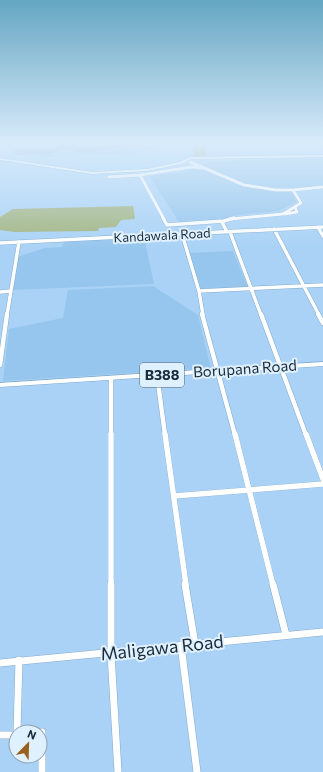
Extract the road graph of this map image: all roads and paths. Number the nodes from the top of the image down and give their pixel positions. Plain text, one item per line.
1 (142, 178) edge
2 (228, 178) edge
3 (323, 187) edge
4 (293, 190) junction
5 (222, 222) junction
6 (318, 227) junction
7 (323, 227) edge
8 (274, 229) junction
9 (228, 232) junction
10 (182, 234) junction
11 (323, 236) edge
12 (19, 242) junction
13 (0, 243) edge
14 (323, 285) edge
15 (304, 286) junction
16 (252, 288) junction
17 (11, 291) junction
18 (199, 291) junction
19 (0, 292) edge
20 (323, 324) edge
21 (323, 364) edge
22 (0, 365) edge
23 (282, 367) junction
24 (217, 371) junction
25 (157, 375) junction
26 (111, 378) junction
27 (0, 385) edge
28 (323, 479) edge
29 (323, 484) edge
30 (250, 490) junction
31 (174, 496) junction
32 (323, 632) edge
33 (286, 635) junction
34 (194, 644) junction
35 (181, 645) junction
36 (111, 654) junction
37 (18, 660) junction
38 (0, 663) edge
39 (17, 724) edge
40 (118, 772) edge
41 (197, 772) edge

1 - 5 street
2 - 4 street
3 - 4 street
4 - 5 street
5 - 9 street
6 - 7 street, Kandawala Road
6 - 8 street, Kandawala Road
6 - 11 street
8 - 9 street, Kandawala Road
8 - 15 street
9 - 10 street, Kandawala Road
9 - 16 street
10 - 12 street, Kandawala Road
10 - 18 street
12 - 13 street, Kandawala Road
12 - 17 street
14 - 15 street
15 - 16 street
15 - 20 street
16 - 18 street
16 - 23 street
17 - 19 street
17 - 22 street
18 - 24 street
21 - 23 main road, Borupana Road / B388
23 - 24 main road, Borupana Road / B388
23 - 28 street
24 - 25 main road, Borupana Road / B388
24 - 30 street
25 - 26 main road, Borupana Road / B388
25 - 31 street
26 - 27 main road, Borupana Road / B388
26 - 36 street
29 - 30 street
30 - 31 street
30 - 33 street
31 - 34 street
32 - 33 street, Maligawa Road
33 - 34 street, Maligawa Road
34 - 35 street, Maligawa Road
35 - 36 street, Maligawa Road
35 - 41 street
36 - 37 street, Maligawa Road
36 - 40 street
37 - 38 street, Maligawa Road
37 - 39 street

